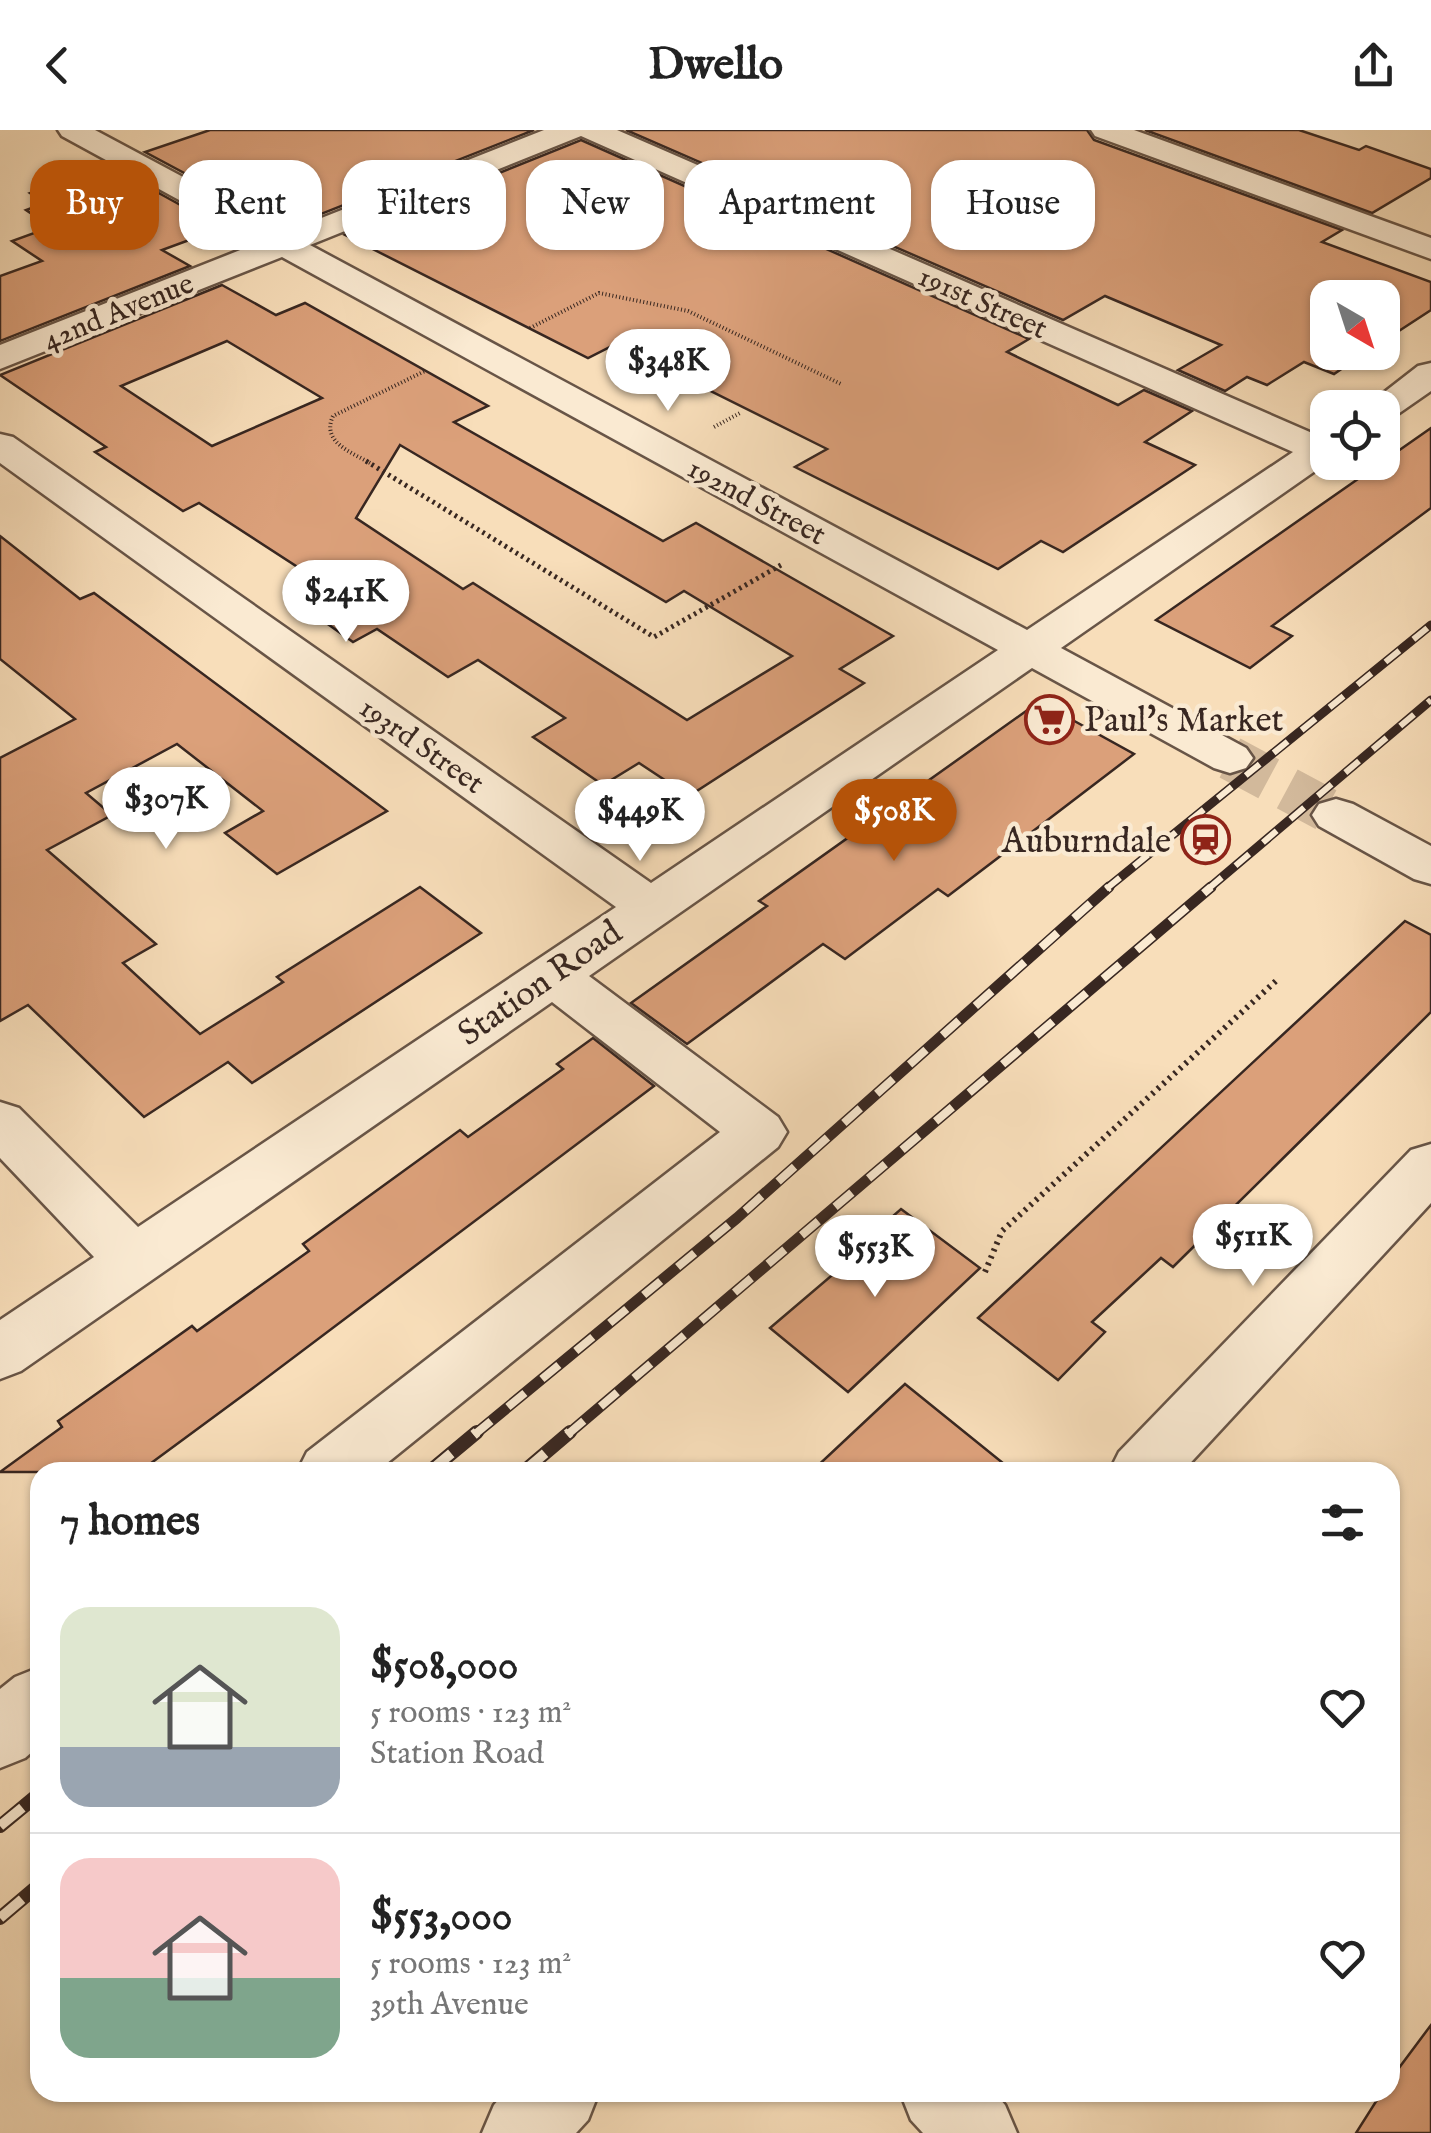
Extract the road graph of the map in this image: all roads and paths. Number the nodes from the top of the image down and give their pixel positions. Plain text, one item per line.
1 (73, 130) edge
2 (570, 130) edge
3 (592, 130) edge
4 (1106, 130) edge
5 (179, 188) edge
6 (322, 229) edge
7 (270, 250) edge
8 (292, 250) edge
9 (1431, 250) edge
10 (528, 329) dead end
11 (656, 350) dead end
12 (0, 358) edge
13 (426, 370) dead end
14 (607, 373) dead end
15 (1431, 374) edge
16 (841, 384) dead end
17 (1400, 396) edge
18 (1310, 441) edge
19 (0, 445) edge
20 (1310, 457) edge
21 (796, 556) dead end
22 (1028, 648) junction
23 (1230, 758) tunnel mouth
24 (1336, 815) tunnel mouth
25 (1431, 867) edge
26 (648, 906) junction
27 (550, 974) junction
28 (1277, 980) dead end
29 (0, 1122) edge
30 (1431, 1166) edge
31 (134, 1261) junction
32 (985, 1272) dead end
33 (0, 1353) edge
34 (342, 1462) edge
35 (1150, 1462) edge
36 (30, 1710) edge
37 (0, 1733) edge
38 (551, 2102) edge
39 (948, 2102) edge
40 (522, 2133) edge
41 (977, 2133) edge

1 - 5 street, 192nd Street
2 - 6 street, 42nd Avenue
3 - 18 street, 191st Street
4 - 9 street
7 - 12 street, 42nd Avenue
8 - 22 street, 192nd Street
10 - 16 path
11 - 14 path
13 - 21 path
15 - 17 street
19 - 26 street, 193rd Street
20 - 22 street, Station Road
22 - 23 street, 192nd Street
22 - 26 street, Station Road
24 - 25 street
26 - 27 street, Station Road
27 - 31 street, Station Road
27 - 34 street
28 - 32 path
29 - 31 street
30 - 35 street
31 - 33 street, Station Road
36 - 37 street
38 - 40 street
39 - 41 street

